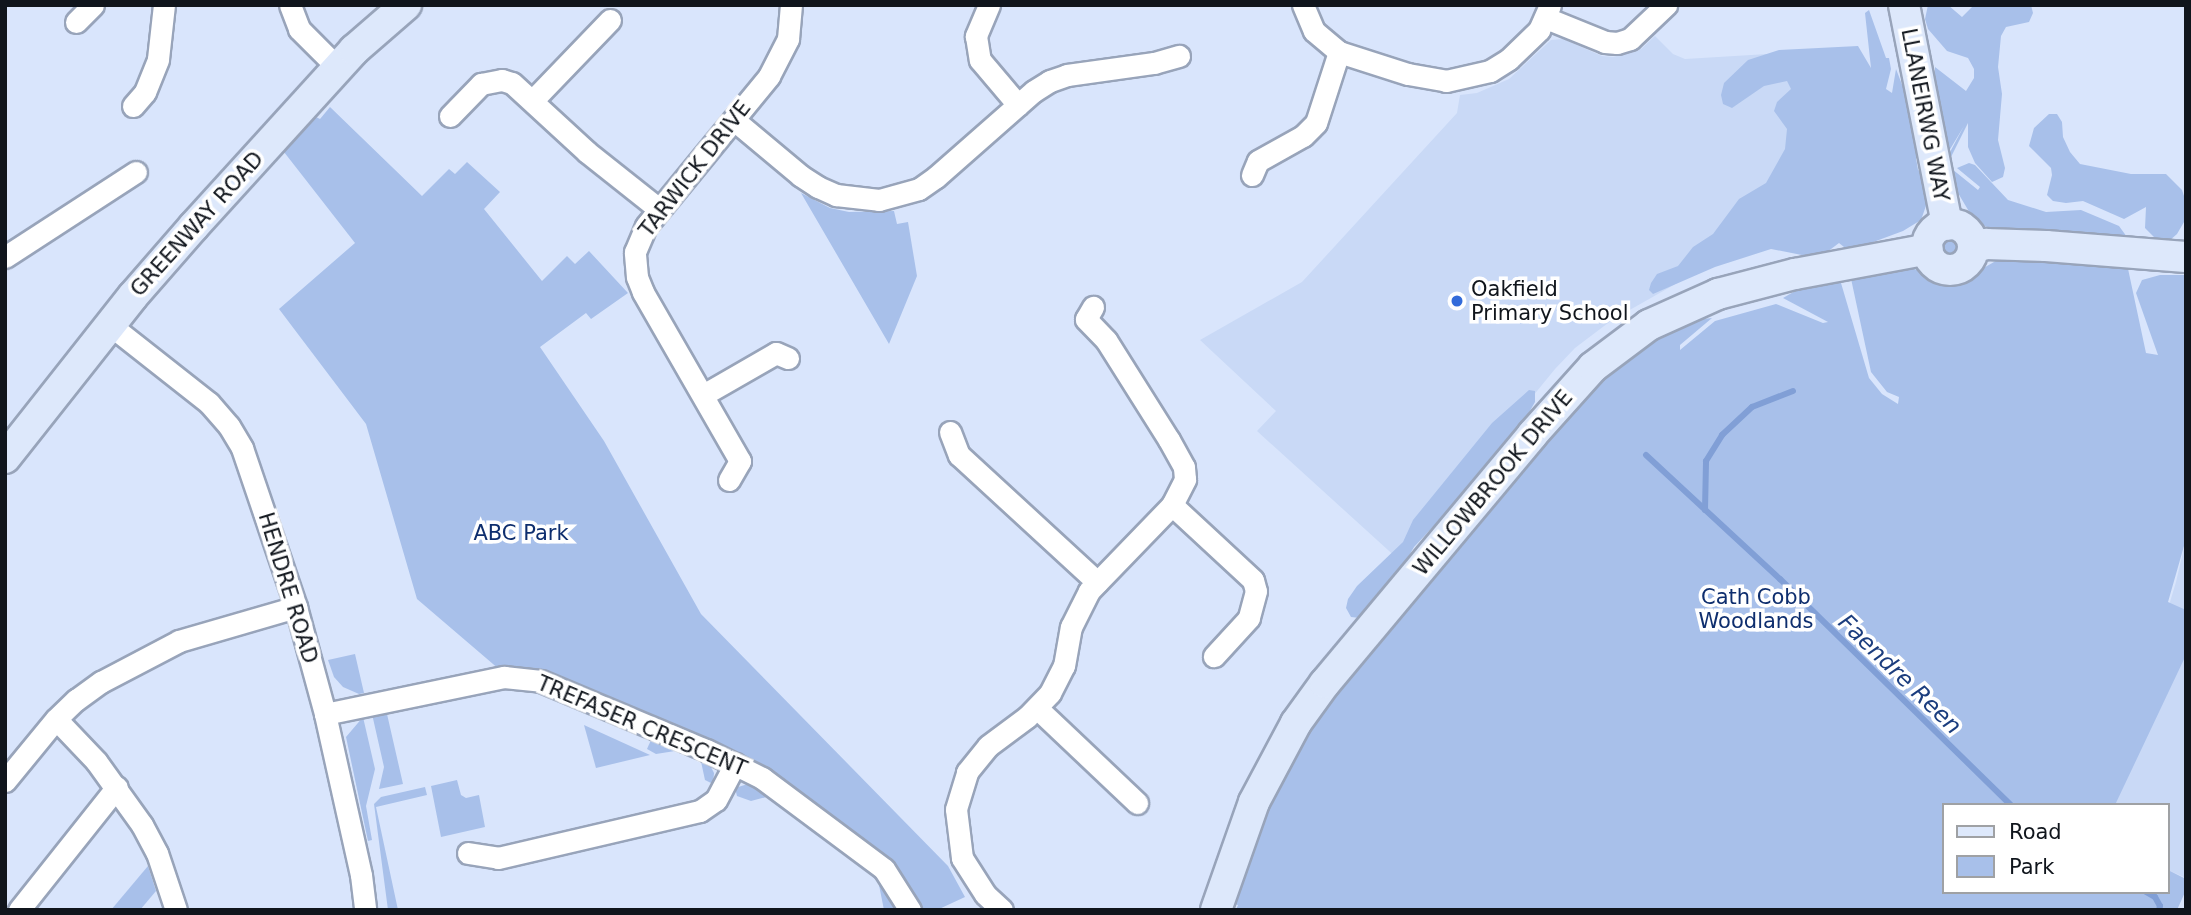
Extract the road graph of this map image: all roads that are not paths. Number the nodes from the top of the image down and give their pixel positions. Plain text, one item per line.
1 (93, 5) edge
2 (163, 5) edge
3 (290, 5) edge
4 (406, 5) edge
5 (791, 5) edge
6 (989, 5) edge
7 (1303, 5) edge
8 (1666, 5) edge
9 (1904, 5) edge
10 (1548, 12) edge
11 (610, 20) dead end
12 (76, 22) dead end
13 (1339, 52) junction
14 (1179, 56) dead end
15 (338, 68) junction
16 (533, 100) junction
17 (1018, 105) junction
18 (133, 106) dead end
19 (450, 116) dead end
20 (734, 120) junction
21 (136, 172) dead end
22 (1252, 175) dead end
23 (659, 209) junction
24 (1947, 225) junction
25 (1973, 248) junction
26 (1928, 249) junction
27 (5, 257) edge
28 (2186, 257) edge
29 (1093, 307) dead end
30 (110, 325) junction
31 (788, 358) dead end
32 (703, 395) junction
33 (950, 432) dead end
34 (5, 458) edge
35 (729, 480) dead end
36 (1172, 505) junction
37 (1097, 582) junction
38 (296, 607) junction
39 (1213, 656) dead end
40 (1037, 709) junction
41 (325, 714) junction
42 (56, 719) junction
43 (735, 764) junction
44 (5, 780) edge
45 (117, 787) junction
46 (1137, 803) dead end
47 (468, 853) dead end
48 (19, 910) edge
49 (176, 910) edge
50 (365, 910) edge
51 (910, 910) edge
52 (1002, 910) edge
53 (1216, 910) edge

1 - 12 street
2 - 18 street
3 - 15 street
4 - 15 street, GREENWAY ROAD
5 - 20 street, TARWICK DRIVE
6 - 17 street
7 - 13 street
8 - 10 street
9 - 24 street, LLANEIRWG WAY
10 - 13 street
11 - 16 street
13 - 22 street
14 - 17 street
15 - 30 street, GREENWAY ROAD
16 - 19 street
16 - 23 street
17 - 20 street
20 - 23 street, TARWICK DRIVE
21 - 27 street
23 - 32 street, TARWICK DRIVE
24 - 25 street
24 - 26 street
25 - 26 street
25 - 28 street
26 - 53 street, WILLOWBROOK DRIVE
29 - 36 street
30 - 34 street, GREENWAY ROAD
30 - 38 street, HENDRE ROAD
31 - 32 street
32 - 35 street, TARWICK DRIVE
33 - 37 street
36 - 37 street
36 - 39 street
37 - 40 street
38 - 41 street, HENDRE ROAD
38 - 42 street
40 - 46 street
40 - 52 street
41 - 43 street, TREFASER CRESCENT
41 - 50 street, HENDRE ROAD
42 - 44 street
42 - 45 street
43 - 47 street
43 - 51 street, TREFASER CRESCENT
45 - 48 street
45 - 49 street

